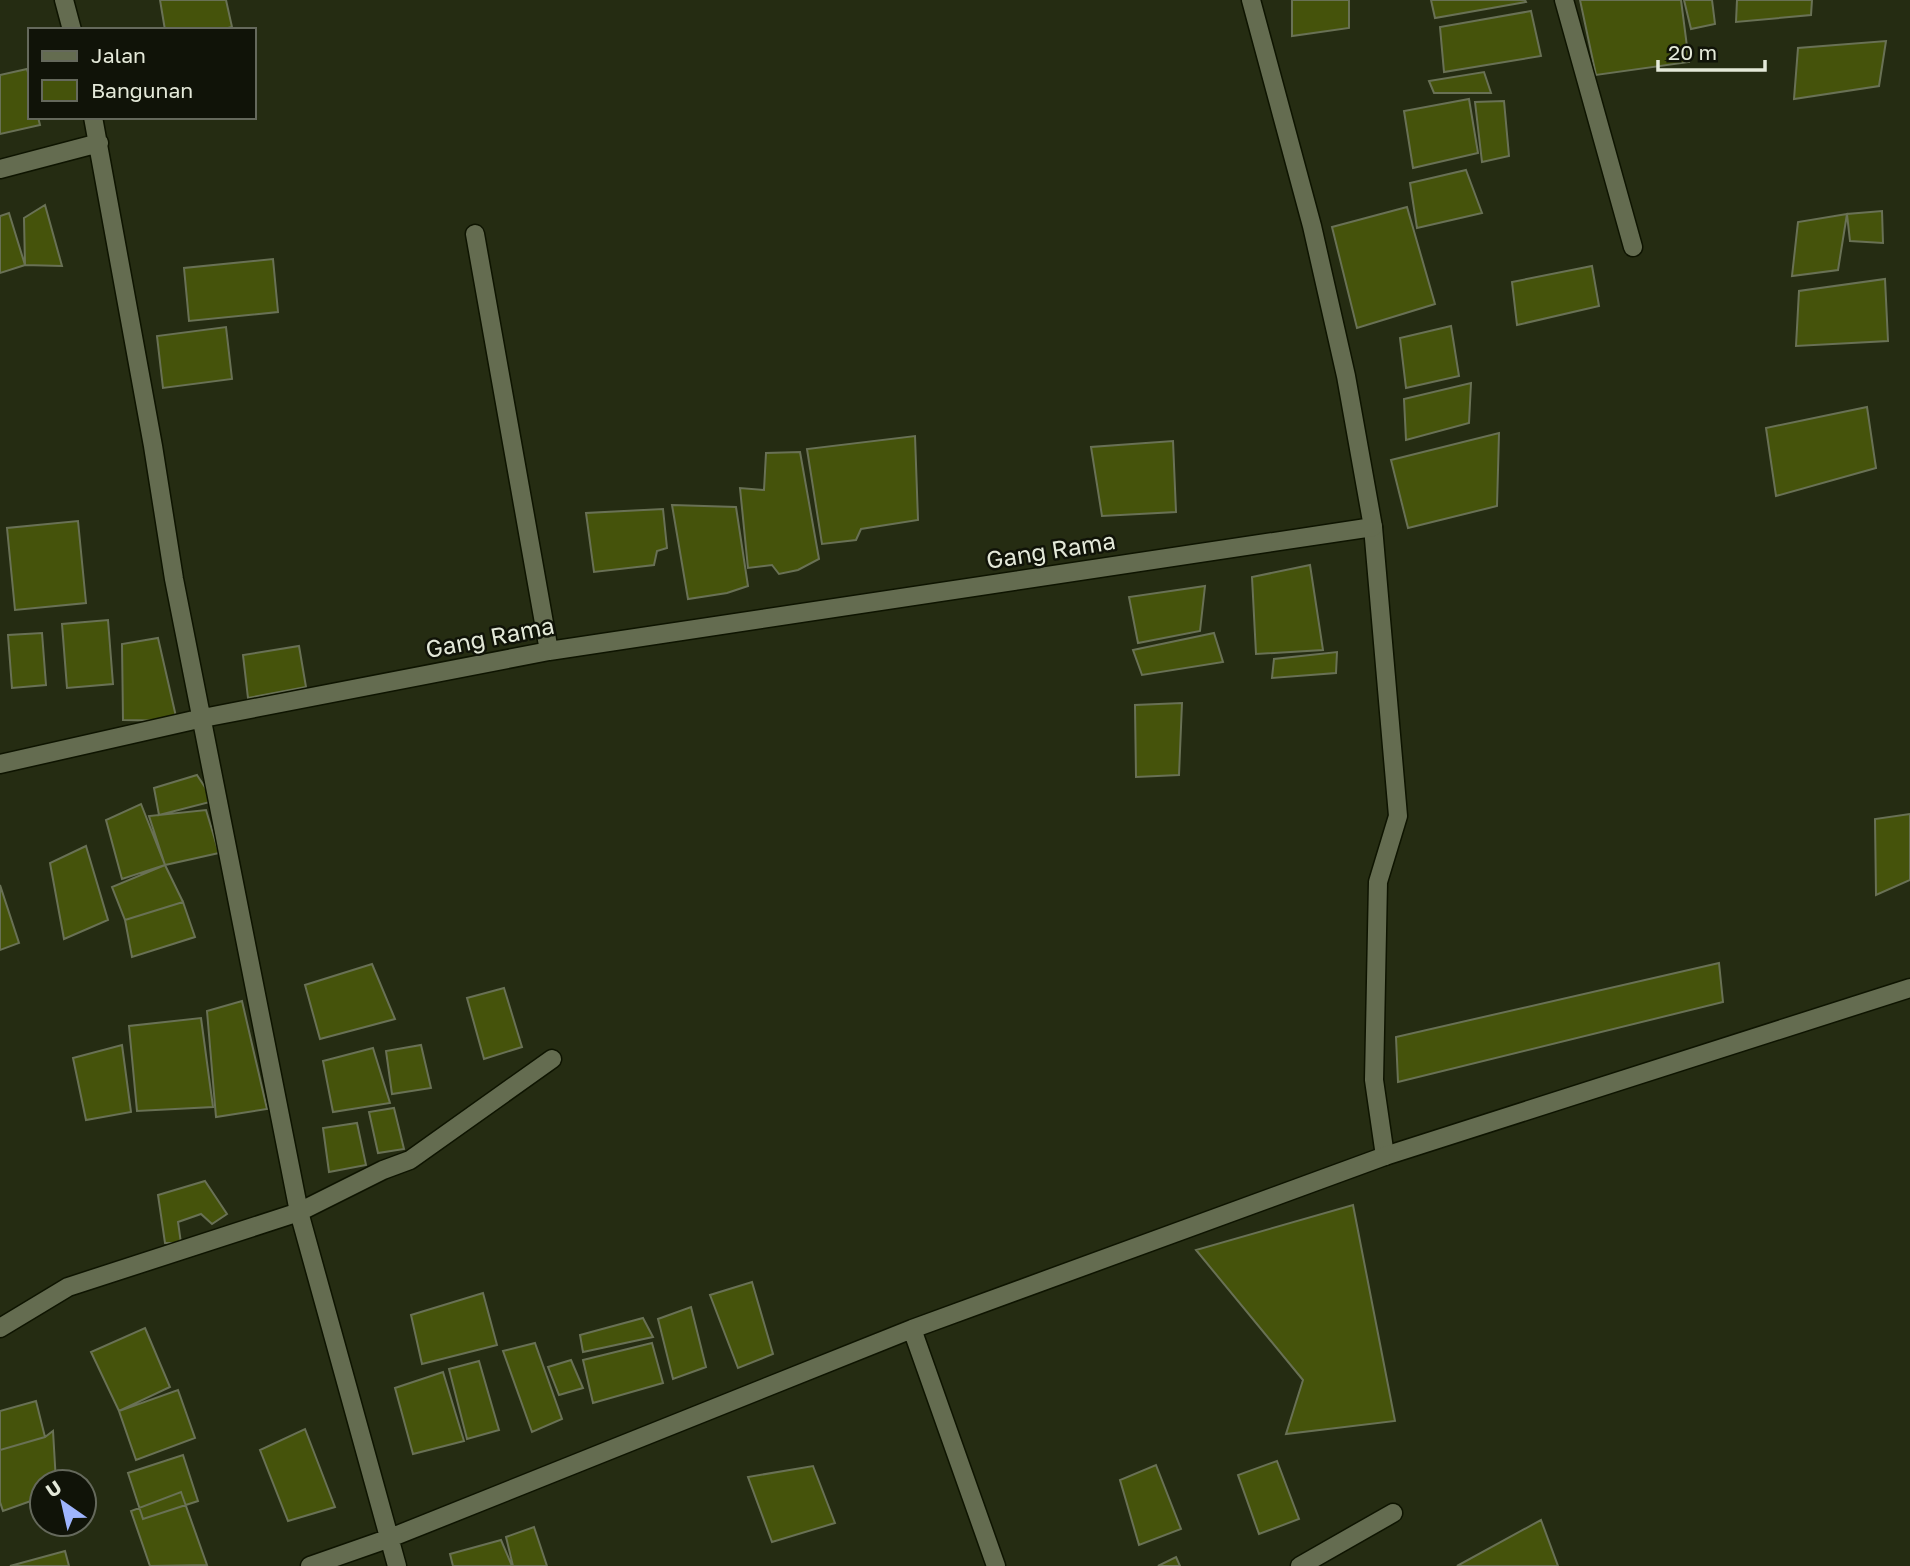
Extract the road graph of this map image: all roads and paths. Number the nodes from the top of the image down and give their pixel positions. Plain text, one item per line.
1 (64, 0) edge
2 (1251, 0) edge
3 (1564, 0) edge
4 (71, 28) edge
5 (93, 119) edge
6 (99, 143) junction
7 (0, 169) edge
8 (475, 234) dead end
9 (1633, 247) dead end
10 (1373, 527) junction
11 (549, 651) junction
12 (203, 718) junction
13 (0, 764) edge
14 (1910, 988) edge
15 (552, 1059) dead end
16 (1385, 1156) junction
17 (299, 1212) junction
18 (0, 1328) edge
19 (912, 1329) junction
20 (1393, 1513) dead end
21 (390, 1538) junction
22 (310, 1566) edge
23 (397, 1566) edge
24 (996, 1566) edge
25 (1300, 1566) edge

1 - 4 street
2 - 10 street
3 - 9 street
5 - 6 street
6 - 7 street
6 - 12 street
8 - 11 street
10 - 11 street, Gang Rama
10 - 16 street
11 - 12 street, Gang Rama
12 - 13 street, Gang Rama
12 - 17 street
14 - 16 street
15 - 17 street
16 - 19 street
17 - 18 street
17 - 21 street
19 - 21 street
19 - 24 street
20 - 25 street
21 - 22 street
21 - 23 street

